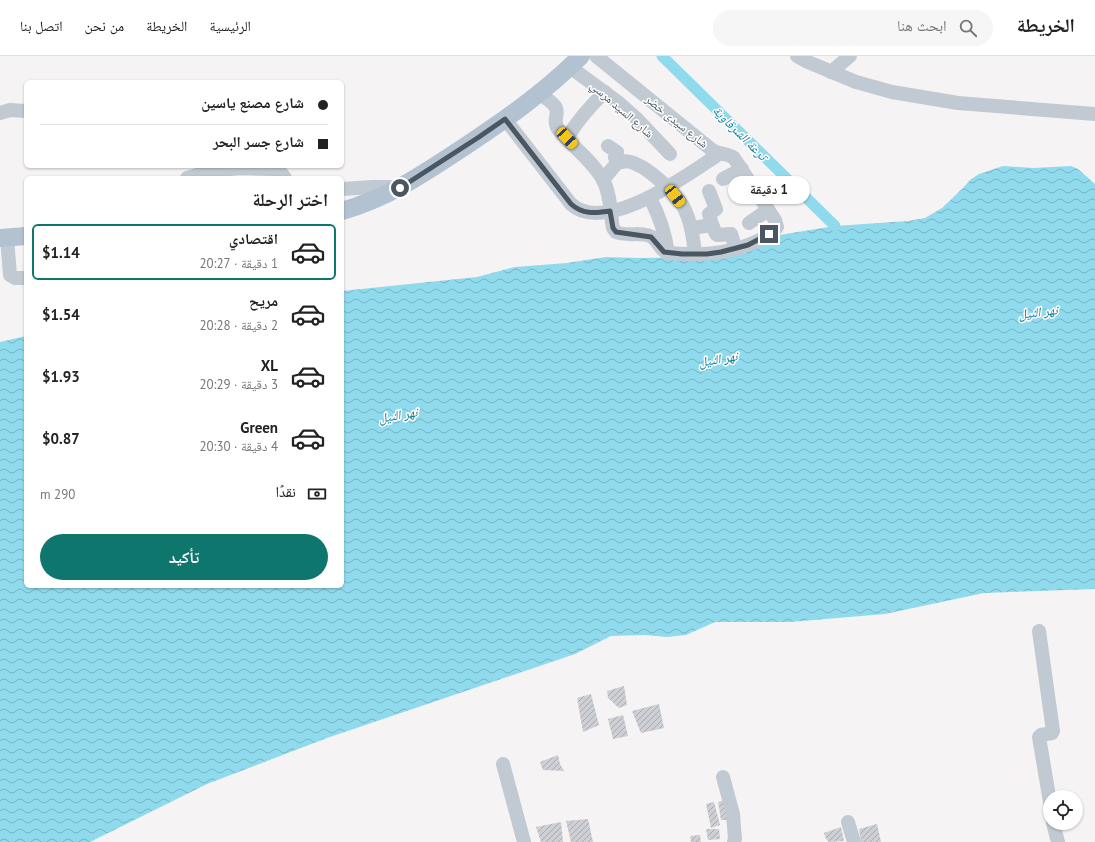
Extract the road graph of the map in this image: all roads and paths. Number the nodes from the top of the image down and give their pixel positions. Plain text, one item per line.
1 (596, 56) edge
2 (797, 56) edge
3 (850, 56) edge
4 (576, 61) edge
5 (831, 72) junction
6 (633, 86) junction
7 (605, 92) junction
8 (540, 94) junction
9 (619, 103) junction
10 (24, 111) edge
11 (0, 112) edge
12 (1095, 114) edge
13 (505, 119) junction
14 (567, 138) junction
15 (608, 146) dead end
16 (670, 154) dead end
17 (719, 154) junction
18 (622, 162) junction
19 (220, 168) edge
20 (239, 168) edge
21 (239, 168) edge
22 (742, 169) junction
23 (194, 176) edge
24 (284, 176) edge
25 (723, 179) dead end
26 (603, 180) junction
27 (668, 187) junction
28 (400, 188) junction
29 (344, 189) edge
30 (709, 191) dead end
31 (650, 198) junction
32 (344, 210) edge
33 (768, 210) junction
34 (610, 211) junction
35 (749, 223) dead end
36 (712, 225) junction
37 (692, 228) junction
38 (24, 236) edge
39 (4, 238) edge
40 (736, 249) junction
41 (668, 253) junction
42 (695, 253) junction
43 (24, 278) edge
44 (1039, 631) dead end
45 (504, 764) dead end
46 (723, 777) dead end
47 (1048, 790) edge
48 (848, 822) dead end
49 (1055, 830) edge
50 (524, 842) edge
51 (734, 842) edge
52 (854, 842) edge
53 (1058, 842) edge

1 - 6 street, شارع سيدى خضر
2 - 5 street
3 - 5 street
4 - 7 street, شارع السيد مرسي
4 - 8 main road
5 - 12 street
6 - 9 street
6 - 17 street, شارع سيدى خضر
7 - 9 street, شارع السيد مرسي
7 - 14 street
8 - 13 main road
8 - 14 street
9 - 16 street, شارع السيد مرسي
10 - 11 street
13 - 28 main road
13 - 34 street
14 - 26 street
15 - 18 street
17 - 22 street, شارع سيدى خضر
17 - 27 street
18 - 26 street
18 - 27 street
19 - 21 street
19 - 23 street
20 - 24 street
22 - 25 street
22 - 33 street, شارع سيدى خضر
26 - 34 street
27 - 31 street
27 - 37 street
28 - 29 street
28 - 32 main road
30 - 36 street
31 - 34 street
31 - 41 street
33 - 35 street
33 - 40 street, شارع سيدى خضر
34 - 41 street
36 - 37 street
36 - 40 street
37 - 42 street
38 - 39 main road
39 - 43 street
40 - 42 street
41 - 42 street
44 - 47 street
45 - 50 street
46 - 51 street
48 - 52 street
49 - 53 street

